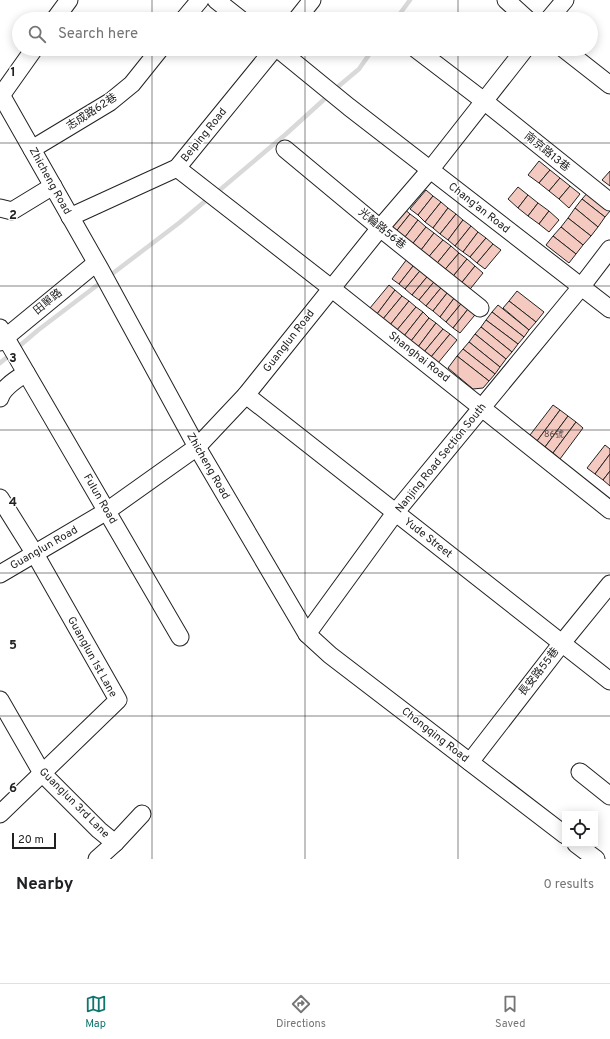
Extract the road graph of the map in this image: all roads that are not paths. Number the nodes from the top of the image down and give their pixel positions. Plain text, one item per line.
1 (69, 0) edge
2 (200, 0) edge
3 (216, 0) edge
4 (312, 0) edge
5 (506, 0) edge
6 (564, 0) edge
7 (61, 12) edge
8 (190, 12) edge
9 (231, 12) edge
10 (303, 12) edge
11 (519, 12) edge
12 (555, 12) edge
13 (29, 56) edge
14 (154, 56) edge
15 (268, 56) edge
16 (287, 56) edge
17 (425, 56) edge
18 (519, 56) edge
19 (573, 56) edge
20 (610, 85) edge
21 (0, 95) edge
22 (484, 101) junction
23 (32, 149) junction
24 (285, 149) dead end
25 (177, 168) junction
26 (430, 170) junction
27 (52, 186) junction
28 (610, 202) edge
29 (0, 208) edge
30 (70, 217) junction
31 (380, 228) junction
32 (610, 249) edge
33 (98, 266) junction
34 (581, 287) junction
35 (331, 288) junction
36 (480, 308) dead end
37 (610, 309) edge
38 (3, 337) edge
39 (22, 368) junction
40 (246, 396) junction
41 (0, 398) edge
42 (482, 407) junction
43 (197, 447) junction
44 (0, 498) edge
45 (610, 510) edge
46 (107, 511) junction
47 (396, 513) junction
48 (35, 554) junction
49 (0, 574) edge
50 (610, 584) edge
51 (307, 634) junction
52 (180, 637) dead end
53 (562, 643) junction
54 (610, 681) edge
55 (0, 700) edge
56 (470, 762) junction
57 (580, 772) dead end
58 (42, 773) junction
59 (610, 796) edge
60 (0, 814) edge
61 (142, 814) dead end
62 (562, 833) edge
63 (114, 844) junction
64 (580, 847) edge
65 (97, 859) edge
66 (596, 859) edge

1 - 7 street
2 - 8 street
3 - 9 street
4 - 10 street
5 - 11 street
6 - 12 street
13 - 21 street
14 - 23 street, 志成路62巷
15 - 25 street, Beiping Road
16 - 26 street, Chang'an Road
17 - 22 street, 南京路13巷
18 - 22 street, Guanglun Road
19 - 20 street
21 - 23 street, Zhicheng Road
22 - 26 street, Guanglun Road
22 - 28 street, 南京路13巷
23 - 27 street, Zhicheng Road
24 - 31 street, 光輪路56巷
25 - 30 street, Beiping Road
25 - 35 street, Shanghai Road
26 - 31 street, Guanglun Road
26 - 34 street, Chang'an Road
27 - 29 street
27 - 30 street, Zhicheng Road
30 - 33 street, Zhicheng Road
31 - 35 street, Guanglun Road
31 - 36 street, 光輪路56巷
32 - 34 street, Nanjing Road Section South
33 - 38 street, 田單路
33 - 43 street, Zhicheng Road
34 - 37 street, Chang'an Road
34 - 42 street, Nanjing Road Section South
35 - 40 street, Guanglun Road
35 - 42 street, Shanghai Road
38 - 39 street, Fulun Road
39 - 41 street
39 - 46 street, Fulun Road
40 - 43 street, Guanglun Road
40 - 47 street, Yude Street
42 - 45 street, Shanghai Road
42 - 47 street, Nanjing Road Section South
43 - 46 street, Guanglun Road
43 - 51 street, Zhicheng Road
44 - 48 street
46 - 48 street, Guanglun Road
46 - 52 street, Fulun Road
47 - 51 street, Nanjing Road Section South
47 - 53 street, Yude Street
48 - 49 street, Guanglun Road
48 - 58 street, Guanglun 1st Lane
50 - 53 street, 長安路55巷
51 - 56 street, Chongqing Road
53 - 54 street, Yude Street
53 - 56 street, 長安路55巷
55 - 58 street, Guanglun 3rd Lane
56 - 62 street, Chongqing Road
57 - 59 street
58 - 60 street, Guanglun 1st Lane
58 - 63 street, Guanglun 3rd Lane
61 - 63 street
63 - 65 street
64 - 66 street

